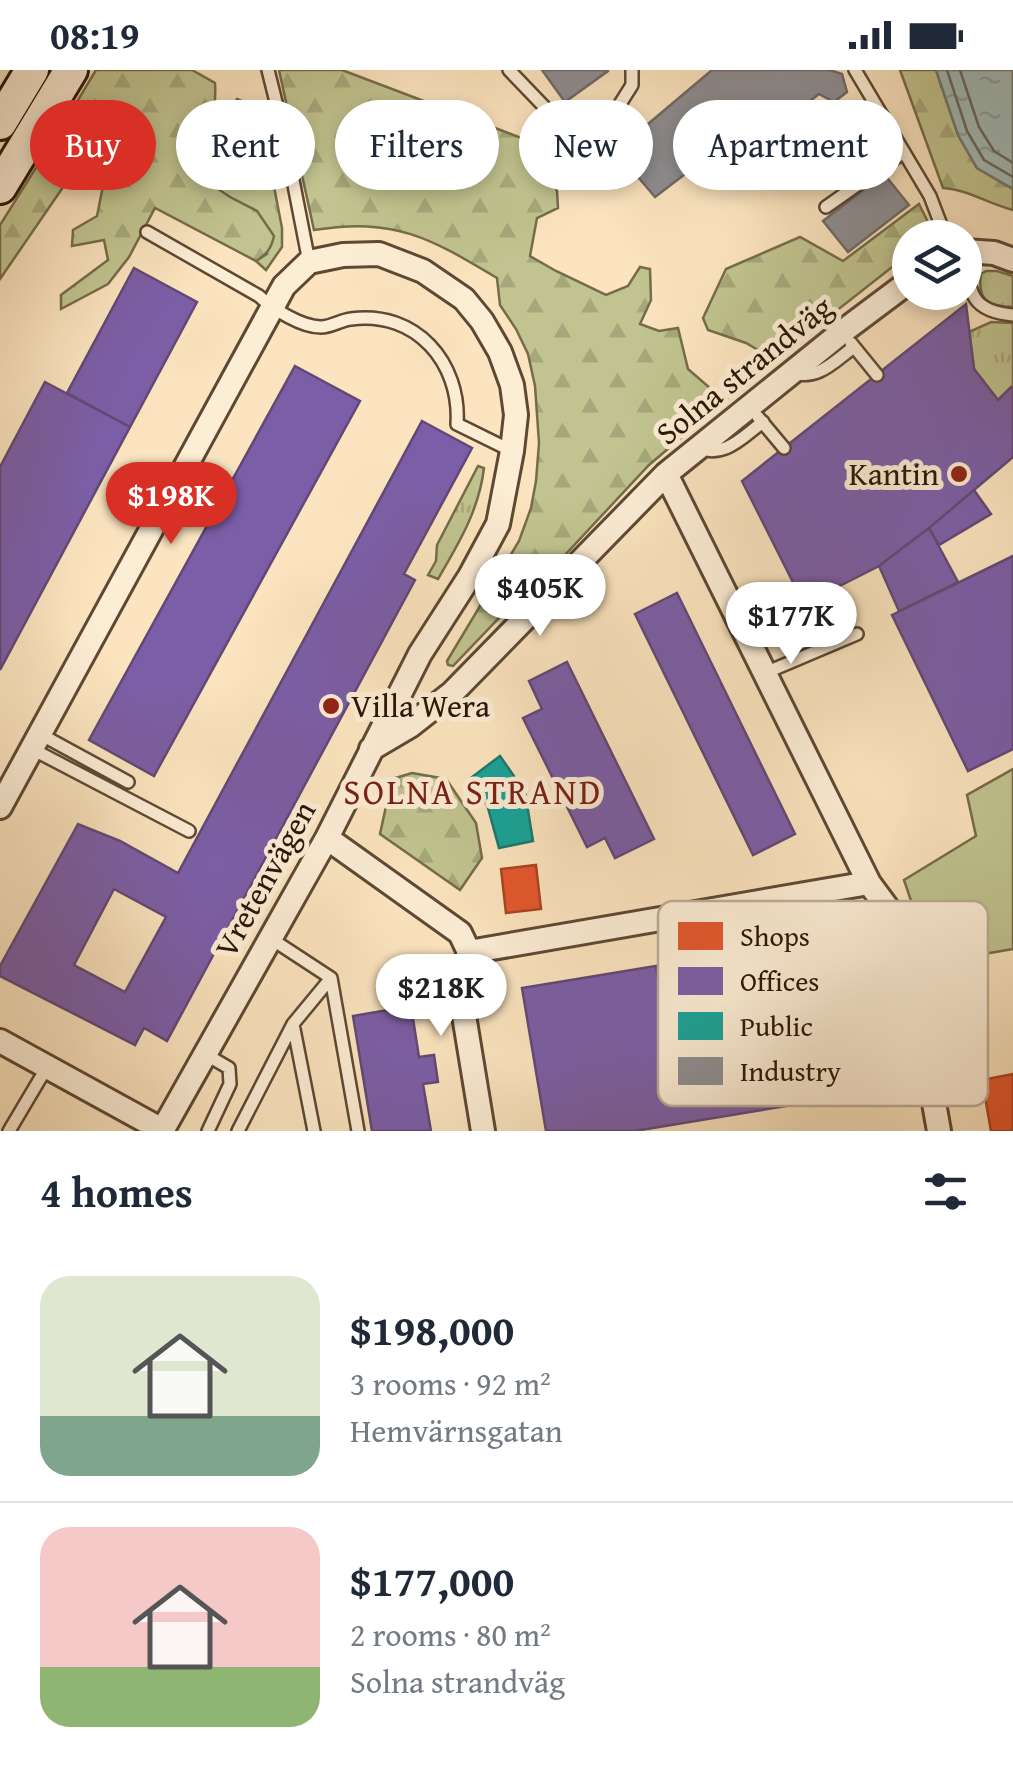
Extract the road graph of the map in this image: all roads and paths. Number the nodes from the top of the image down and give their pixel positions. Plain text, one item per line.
1 (32, 70) edge
2 (71, 70) edge
3 (268, 70) edge
4 (509, 70) edge
5 (632, 70) edge
6 (855, 70) edge
7 (4, 114) edge
8 (904, 152) junction
9 (0, 187) edge
10 (826, 207) dead end
11 (939, 220) edge
12 (146, 232) dead end
13 (982, 254) edge
14 (1013, 260) edge
15 (309, 262) junction
16 (892, 299) edge
17 (271, 306) junction
18 (982, 306) edge
19 (969, 310) edge
20 (966, 313) dead end
21 (1013, 315) edge
22 (848, 340) junction
23 (877, 375) dead end
24 (756, 414) junction
25 (784, 448) dead end
26 (512, 451) junction
27 (666, 474) junction
28 (857, 634) dead end
29 (765, 673) junction
30 (36, 741) junction
31 (371, 749) junction
32 (128, 782) dead end
33 (0, 807) edge
34 (188, 830) dead end
35 (327, 838) junction
36 (870, 883) junction
37 (764, 901) edge
38 (883, 901) edge
39 (658, 919) edge
40 (270, 938) junction
41 (469, 952) junction
42 (331, 978) junction
43 (293, 1024) junction
44 (0, 1041) edge
45 (205, 1054) junction
46 (47, 1067) junction
47 (935, 1106) edge
48 (8, 1128) edge
49 (162, 1130) edge
50 (208, 1131) edge
51 (238, 1131) edge
52 (314, 1131) edge
53 (358, 1131) edge
54 (483, 1131) edge
55 (939, 1131) edge

1 - 7 main road
2 - 9 main road
3 - 15 lane
4 - 5 lane
6 - 8 lane
8 - 10 lane
8 - 11 lane
12 - 17 lane
13 - 14 street
15 - 17 street
15 - 26 street, Vretenvägen
16 - 22 street, Solna strandväg
17 - 26 lane
17 - 30 street
18 - 21 lane
19 - 20 lane
22 - 23 lane
22 - 24 street, Solna strandväg
24 - 25 lane
24 - 27 street, Solna strandväg
26 - 31 street, Vretenvägen
27 - 29 street, Solna strandväg
27 - 31 street
28 - 29 lane
29 - 36 street, Solna strandväg
30 - 32 lane
30 - 33 street
30 - 34 lane
31 - 35 street, Vretenvägen
35 - 40 street, Vretenvägen
35 - 41 street
36 - 37 street
36 - 38 street, Solna strandväg
39 - 41 street
40 - 42 lane
40 - 45 street, Vretenvägen
41 - 54 street
42 - 43 lane
42 - 53 lane
43 - 51 lane
43 - 52 lane
44 - 46 street
45 - 49 street, Vretenvägen
45 - 50 lane
46 - 48 lane
46 - 49 street
47 - 55 street, Solna strandväg

